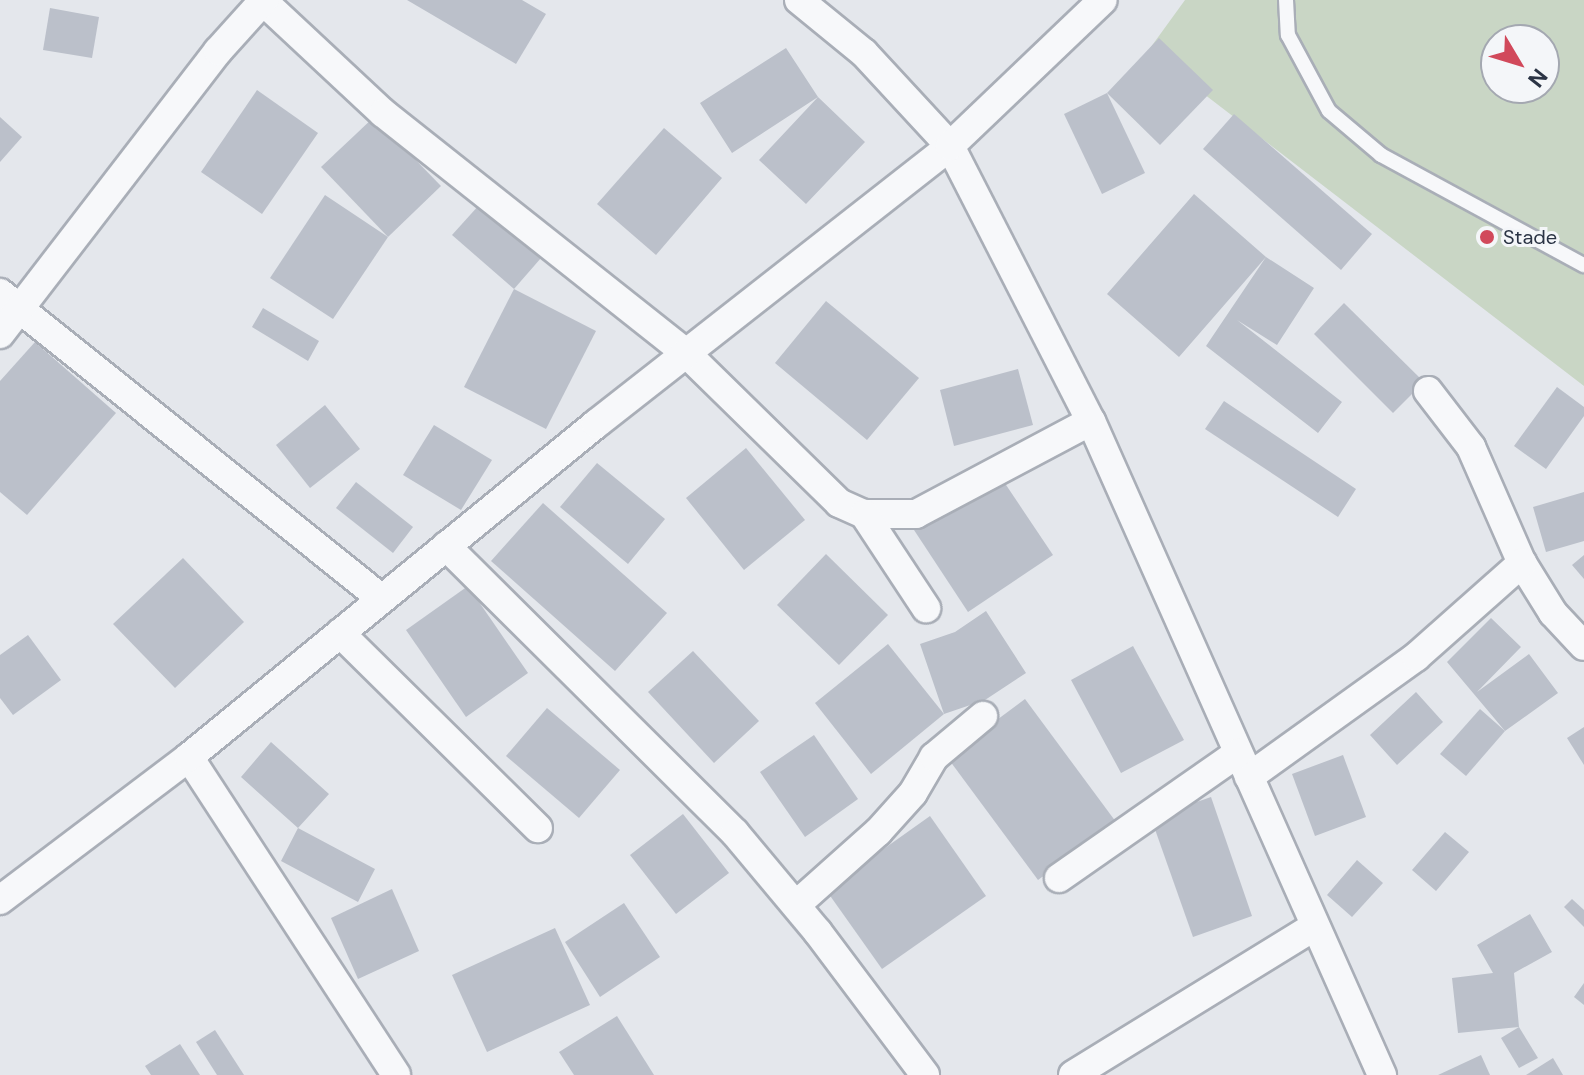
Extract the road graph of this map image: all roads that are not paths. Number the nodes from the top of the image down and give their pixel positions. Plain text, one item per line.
1 (799, 0) edge
2 (1103, 0) edge
3 (1286, 0) edge
4 (263, 1) edge
5 (950, 146) junction
6 (1584, 265) edge
7 (10, 301) edge
8 (0, 334) edge
9 (686, 353) junction
10 (1428, 391) dead end
11 (1091, 421) junction
12 (864, 514) junction
13 (446, 546) junction
14 (1522, 563) junction
15 (381, 598) junction
16 (926, 608) dead end
17 (340, 633) junction
18 (1584, 646) edge
19 (983, 716) dead end
20 (189, 757) junction
21 (1244, 765) junction
22 (538, 828) dead end
23 (1059, 878) dead end
24 (0, 900) edge
25 (796, 905) junction
26 (1315, 926) junction
27 (396, 1075) edge
28 (925, 1075) edge
29 (1073, 1075) edge
30 (1382, 1075) edge

1 - 5 street
2 - 5 street
3 - 6 lane
4 - 7 street
4 - 9 street
5 - 9 street
5 - 11 street
7 - 8 street
7 - 15 street
9 - 12 street
9 - 13 street
10 - 14 street
11 - 12 street
11 - 21 street
12 - 16 street
13 - 15 street
13 - 25 street
14 - 18 street
14 - 21 street
15 - 17 street
17 - 20 street
17 - 22 street
19 - 25 street
20 - 24 street
20 - 27 street
21 - 23 street
21 - 26 street
25 - 28 street
26 - 29 street
26 - 30 street

